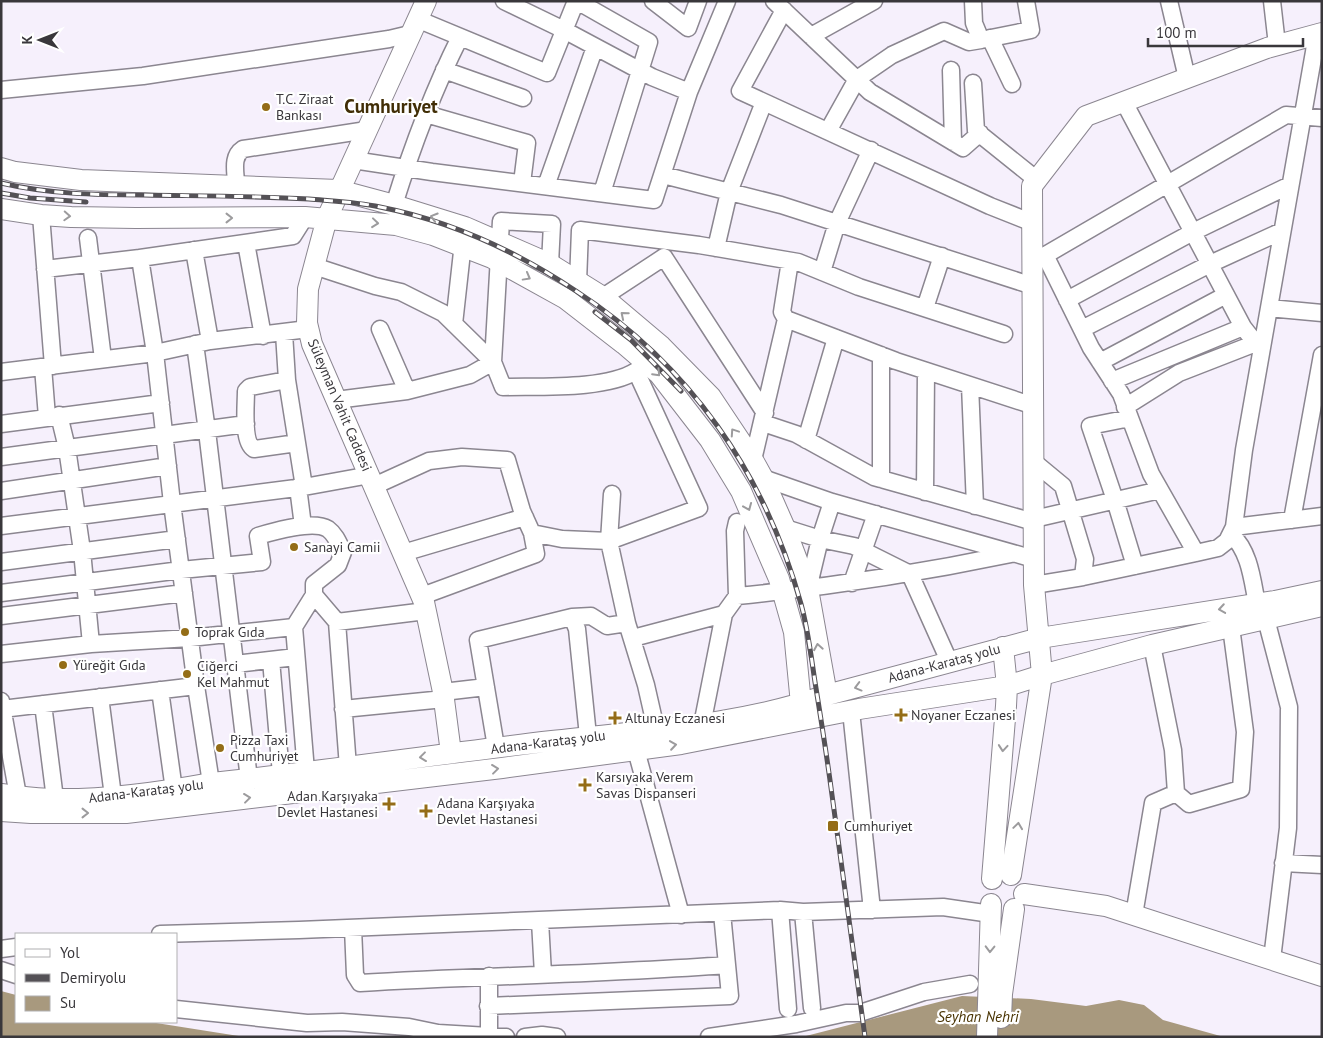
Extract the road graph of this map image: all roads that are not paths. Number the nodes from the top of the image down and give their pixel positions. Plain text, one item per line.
1 (504, 1) edge
2 (576, 1) edge
3 (653, 1) edge
4 (698, 1) edge
5 (727, 1) edge
6 (874, 1) edge
7 (973, 1) edge
8 (1026, 1) edge
9 (1169, 1) edge
10 (1272, 1) edge
11 (779, 6) edge
12 (420, 12) edge
13 (564, 30) junction
14 (1319, 34) edge
15 (811, 36) junction
16 (460, 37) junction
17 (986, 39) junction
18 (1277, 45) junction
19 (595, 47) junction
20 (444, 70) junction
21 (639, 70) junction
22 (951, 70) dead end
23 (1187, 78) junction
24 (857, 79) junction
25 (973, 83) dead end
26 (1012, 84) dead end
27 (1, 90) edge
28 (689, 92) junction
29 (523, 98) dead end
30 (764, 102) junction
31 (1124, 102) junction
32 (426, 114) junction
33 (1302, 116) junction
34 (1322, 118) edge
35 (367, 130) junction
36 (828, 131) junction
37 (980, 133) junction
38 (953, 142) junction
39 (870, 150) junction
40 (353, 160) junction
41 (1, 168) edge
42 (406, 168) junction
43 (662, 175) junction
44 (1037, 180) junction
45 (522, 183) junction
46 (1168, 184) junction
47 (236, 185) junction
48 (546, 186) junction
49 (1290, 186) junction
50 (338, 190) junction
51 (602, 192) junction
52 (728, 192) junction
53 (394, 205) junction
54 (1, 209) edge
55 (41, 215) junction
56 (305, 218) junction
57 (327, 218) junction
58 (837, 223) junction
59 (1033, 223) junction
60 (1282, 230) junction
61 (1193, 232) junction
62 (464, 237) junction
63 (88, 238) dead end
64 (246, 243) junction
65 (716, 248) junction
66 (194, 250) junction
67 (498, 251) junction
68 (942, 256) junction
69 (140, 258) junction
70 (1039, 258) junction
71 (790, 261) junction
72 (92, 263) junction
73 (550, 264) junction
74 (1210, 264) junction
75 (314, 266) junction
76 (45, 269) junction
77 (822, 272) junction
78 (578, 282) junction
79 (1033, 286) junction
80 (1226, 295) junction
81 (603, 297) junction
82 (1067, 300) junction
83 (925, 308) junction
84 (1269, 308) junction
85 (1322, 313) edge
86 (786, 319) junction
87 (454, 324) junction
88 (1243, 327) junction
89 (308, 329) junction
90 (380, 329) dead end
91 (1082, 329) junction
92 (284, 333) junction
93 (1004, 334) dead end
94 (263, 336) junction
95 (836, 338) junction
96 (202, 343) junction
97 (1258, 347) junction
98 (155, 353) junction
99 (881, 355) junction
100 (1322, 355) edge
101 (103, 360) junction
102 (493, 362) junction
103 (1100, 362) junction
104 (48, 366) junction
105 (926, 370) junction
106 (1, 372) edge
107 (288, 380) junction
108 (1112, 381) junction
109 (970, 385) junction
110 (407, 391) junction
111 (336, 400) junction
112 (161, 403) junction
113 (1034, 406) junction
114 (1128, 412) junction
115 (53, 416) junction
116 (764, 418) junction
117 (1, 424) edge
118 (246, 424) junction
119 (208, 431) junction
120 (165, 435) junction
121 (806, 440) junction
122 (298, 443) junction
123 (67, 448) junction
124 (1, 457) edge
125 (753, 460) junction
126 (1034, 462) junction
127 (168, 466) junction
128 (762, 478) junction
129 (881, 479) junction
130 (71, 481) junction
131 (372, 481) junction
132 (301, 487) junction
133 (1, 490) edge
134 (1160, 490) junction
135 (925, 492) junction
136 (612, 494) dead end
137 (214, 498) junction
138 (1115, 500) junction
139 (832, 502) junction
140 (172, 503) junction
141 (975, 506) junction
142 (1071, 511) junction
143 (876, 514) junction
144 (76, 515) junction
145 (1322, 516) edge
146 (525, 517) junction
147 (1292, 520) junction
148 (1034, 521) junction
149 (737, 522) dead end
150 (1, 526) edge
151 (303, 526) junction
152 (785, 528) junction
153 (1232, 531) junction
154 (532, 532) junction
155 (177, 539) junction
156 (820, 539) junction
157 (609, 542) junction
158 (862, 550) junction
159 (82, 551) junction
160 (403, 553) junction
161 (1196, 553) junction
162 (1015, 554) junction
163 (1034, 559) junction
164 (1, 562) edge
165 (224, 566) junction
166 (1135, 566) junction
167 (181, 570) junction
168 (910, 574) junction
169 (1083, 578) junction
170 (85, 582) junction
171 (852, 583) junction
172 (1034, 585) junction
173 (808, 589) junction
174 (1322, 591) edge
175 (782, 592) junction
176 (1, 593) edge
177 (184, 593) junction
178 (314, 595) junction
179 (737, 596) junction
180 (88, 604) junction
181 (424, 604) junction
182 (1322, 606) edge
183 (1262, 611) junction
184 (724, 614) junction
185 (1, 616) edge
186 (572, 617) junction
187 (338, 622) junction
188 (294, 627) junction
189 (1231, 627) junction
190 (630, 631) junction
191 (232, 634) junction
192 (190, 638) junction
193 (1040, 638) junction
194 (91, 644) junction
195 (1152, 645) junction
196 (1003, 647) junction
197 (1, 654) edge
198 (296, 657) junction
199 (271, 660) junction
200 (949, 661) junction
201 (235, 664) junction
202 (1042, 675) junction
203 (196, 686) junction
204 (1007, 686) junction
205 (486, 687) junction
206 (160, 690) junction
207 (827, 695) junction
208 (444, 696) junction
209 (100, 697) junction
210 (43, 704) junction
211 (801, 704) junction
212 (2, 705) edge
213 (343, 709) junction
214 (851, 711) junction
215 (702, 725) junction
216 (656, 729) junction
217 (588, 736) junction
218 (496, 748) junction
219 (636, 750) junction
220 (451, 753) junction
221 (348, 767) junction
222 (306, 771) junction
223 (281, 774) junction
224 (249, 779) junction
225 (211, 783) junction
226 (174, 790) junction
227 (1176, 794) junction
228 (10, 795) edge
229 (113, 796) junction
230 (55, 799) junction
231 (1, 811) edge
232 (1283, 863) junction
233 (1322, 865) edge
234 (1011, 874) junction
235 (992, 879) junction
236 (1019, 901) junction
237 (991, 909) junction
238 (780, 910) junction
239 (872, 910) junction
240 (803, 912) junction
241 (722, 913) junction
242 (681, 915) junction
243 (1134, 915) junction
244 (540, 920) junction
245 (353, 928) junction
246 (178, 933) edge
247 (15, 947) edge
248 (1, 949) edge
249 (1272, 959) junction
250 (727, 965) junction
251 (1, 970) edge
252 (543, 974) junction
253 (15, 975) edge
254 (489, 976) junction
255 (1322, 976) edge
256 (970, 984) dead end
257 (995, 994) junction
258 (488, 1006) junction
259 (812, 1008) dead end
260 (788, 1009) dead end
261 (178, 1010) edge
262 (489, 1036) edge
263 (506, 1037) edge
264 (525, 1037) edge
265 (557, 1037) edge
266 (709, 1037) edge
267 (987, 1037) edge
268 (1001, 1037) edge

1 - 13 street
2 - 13 street
2 - 21 street
3 - 4 street
5 - 28 street
6 - 15 street
7 - 17 street
8 - 17 street
9 - 23 street
10 - 18 street
11 - 15 street
11 - 30 street
12 - 16 street
12 - 27 street
12 - 35 main road, Süleyman Vahit Caddesi
13 - 16 street
13 - 19 street
14 - 18 main road
14 - 33 street
15 - 24 street
16 - 20 street
17 - 24 street
17 - 26 street
18 - 23 main road
19 - 21 street
19 - 48 street
20 - 29 street
20 - 32 street
21 - 28 street
21 - 51 street
22 - 38 street
23 - 31 main road
24 - 36 street
24 - 38 street
25 - 37 street
28 - 43 street
30 - 36 street
30 - 52 street
31 - 44 main road
31 - 46 street
32 - 42 street
32 - 45 street
33 - 34 street
33 - 46 street
33 - 49 street
35 - 40 main road, Süleyman Vahit Caddesi
35 - 47 street
36 - 39 street
37 - 38 street
37 - 44 street
39 - 58 street
39 - 59 street
40 - 42 street
40 - 50 main road, Süleyman Vahit Caddesi
41 - 47 main road
42 - 45 street
42 - 53 street
43 - 51 street
43 - 52 street
44 - 59 main road
45 - 48 street
46 - 61 street
46 - 70 street
47 - 50 main road
48 - 51 street
49 - 60 street
49 - 61 street
50 - 53 main road
50 - 57 main road, Süleyman Vahit Caddesi
52 - 58 street
52 - 65 street
62 -> 53 main road
54 - 55 main road
55 -> 56 main road
55 - 76 street
56 - 57 main road
56 - 64 street
57 -> 62 main road
57 - 75 main road, Süleyman Vahit Caddesi
58 - 68 street
58 - 77 street
59 - 70 main road
60 - 74 street
60 - 84 street
61 - 74 street
61 - 82 street
62 - 67 main road
62 - 87 street
63 - 72 street
64 - 66 street
64 - 94 street
65 - 71 street
65 - 78 street
66 - 69 street
66 - 96 street
67 - 73 main road
67 - 73 street
67 - 102 street
67 -> 175 main road
68 - 79 street
68 - 83 street
69 - 72 street
69 - 98 street
70 - 79 main road
70 - 82 street
71 - 77 street
71 - 86 street
72 - 76 street
72 - 101 street
73 - 78 main road
74 - 80 street
74 - 91 street
75 - 87 street
75 - 89 main road, Süleyman Vahit Caddesi
76 - 104 street
77 - 83 street
78 - 81 main road
79 - 113 main road
80 - 88 street
80 - 103 street
81 - 116 street
125 -> 81 main road
82 - 91 street
83 - 93 street
84 - 85 street
84 - 97 street
86 - 95 street
86 - 116 street
87 - 102 street
88 - 97 street
88 - 108 street
89 - 92 street
89 - 111 main road, Süleyman Vahit Caddesi
90 - 110 street
91 - 103 street
92 - 94 street
92 - 107 street
94 - 96 street
95 - 99 street
95 - 121 street
96 - 98 street
96 - 119 street
97 - 114 street
97 - 153 street
98 - 101 street
98 - 112 street
99 - 105 street
99 - 129 street
100 - 147 street
101 - 104 street
102 - 110 street
102 - 157 street
103 - 108 street
104 - 106 street
104 - 115 street
105 - 109 street
105 - 135 street
107 - 118 street
107 - 122 street
108 - 114 street
109 - 113 street
109 - 141 street
110 - 111 street
111 - 131 main road, Süleyman Vahit Caddesi
112 - 115 street
112 - 120 street
113 - 126 main road
114 - 134 street
114 - 138 street
115 - 117 street
115 - 123 street
116 - 121 street
116 - 125 street
118 - 119 street
118 - 122 street
119 - 120 street
119 - 137 street
120 - 123 street
120 - 127 street
121 - 129 street
122 - 132 street
123 - 124 street
123 - 130 street
125 - 128 main road
126 - 142 street
126 - 148 main road
127 - 130 street
127 - 140 street
128 - 139 street
128 - 152 main road
129 - 135 street
130 - 133 street
130 - 144 street
131 - 132 street
131 - 146 street
131 - 160 main road, Süleyman Vahit Caddesi
132 - 137 street
132 - 151 street
134 - 138 street
134 - 161 street
135 - 141 street
136 - 157 street
137 - 140 street
137 - 165 street
138 - 142 street
138 - 166 street
139 - 143 street
139 - 156 street
140 - 144 street
140 - 155 street
141 - 148 street
142 - 148 street
142 - 169 street
143 - 158 street
143 - 162 street
144 - 150 street
144 - 159 street
145 - 147 street
146 - 154 street
146 - 160 street
147 - 153 street
148 - 163 main road
149 - 179 street
151 - 165 street
151 - 178 street
152 - 156 street
152 - 173 main road
153 - 161 street
153 - 183 street
154 - 157 street
154 - 181 street
155 - 159 street
155 - 167 street
156 - 158 street
156 - 173 street
157 - 190 street
158 - 168 street
158 - 171 street
159 - 164 street
159 - 170 street
160 - 181 main road, Süleyman Vahit Caddesi
161 - 166 street
162 - 163 street
162 - 168 street
163 - 172 main road
165 - 167 street
165 - 191 street
166 - 169 street
167 - 170 street
167 - 177 street
168 - 171 street
168 - 200 street
169 - 172 street
170 - 176 street
170 - 180 street
171 - 173 street
172 - 193 main road
173 - 175 street
207 -> 173 main road
174 - 183 main road, Adana-Karataş yolu
175 - 179 street
175 - 211 main road
177 - 180 street
177 - 192 street
178 - 187 street
178 - 188 street
179 - 184 street
180 - 185 street
180 - 194 street
181 - 187 street
181 - 208 main road, Süleyman Vahit Caddesi
182 - 183 main road, Adana-Karataş yolu
183 - 189 main road, Adana-Karataş yolu
183 -> 193 main road, Adana-Karataş yolu
183 - 232 street
184 - 190 street
184 - 215 street
186 - 190 street
186 - 205 street
186 - 217 street
187 - 213 street
188 - 191 street
188 - 198 street
189 - 195 main road, Adana-Karataş yolu
189 - 227 street
190 - 216 street
191 - 192 street
191 - 201 street
192 - 194 street
192 - 203 street
193 - 196 main road, Adana-Karataş yolu
193 - 202 main road
194 - 197 street
195 - 202 main road, Adana-Karataş yolu
195 - 227 street
196 - 200 main road, Adana-Karataş yolu
196 - 204 main road
198 - 199 street
198 - 222 street
199 - 201 street
199 - 223 street
200 -> 207 main road, Adana-Karataş yolu
201 - 224 street
202 - 204 main road, Adana-Karataş yolu
234 -> 202 main road
203 - 206 street
203 - 225 street
204 - 214 main road, Adana-Karataş yolu
204 -> 235 main road
205 - 208 street
205 - 218 street
206 - 209 street
206 - 226 street
207 - 211 main road, Adana-Karataş yolu
208 - 213 street
208 - 220 main road, Süleyman Vahit Caddesi
209 - 210 street
209 - 229 street
210 - 212 street
210 - 230 street
211 - 215 main road, Adana-Karataş yolu
212 - 228 street
213 - 221 street
219 -> 214 main road, Adana-Karataş yolu
214 - 239 street
215 - 216 main road, Adana-Karataş yolu
216 - 217 main road, Adana-Karataş yolu
217 - 218 main road, Adana-Karataş yolu
218 - 220 main road, Adana-Karataş yolu
231 -> 219 main road, Adana-Karataş yolu
219 - 242 street
220 -> 221 main road, Adana-Karataş yolu
221 - 222 main road, Adana-Karataş yolu
222 - 223 main road, Adana-Karataş yolu
223 - 224 main road, Adana-Karataş yolu
224 - 225 main road, Adana-Karataş yolu
225 - 226 main road, Adana-Karataş yolu
226 - 229 main road, Adana-Karataş yolu
227 - 243 street
228 - 230 main road, Adana-Karataş yolu
229 - 230 main road, Adana-Karataş yolu
232 - 233 street
232 - 249 street
234 - 235 main road
234 - 236 main road
235 - 237 main road
236 - 237 main road
236 - 243 main road
236 - 257 main road
237 - 239 street
237 -> 257 main road
238 - 240 street
238 - 241 street
238 - 260 street
239 - 240 street
240 - 259 street
241 - 242 street
241 - 250 street
242 - 244 street
243 - 249 main road
244 - 245 street
244 - 252 street
245 - 246 street
245 - 254 street
247 - 248 street
249 - 255 main road
250 - 252 street
250 - 258 street
251 - 253 street
252 - 254 street
254 - 258 street
256 - 266 street
257 - 267 main road
257 - 268 main road
258 - 262 street
261 - 262 street
262 - 263 street
264 - 265 street

